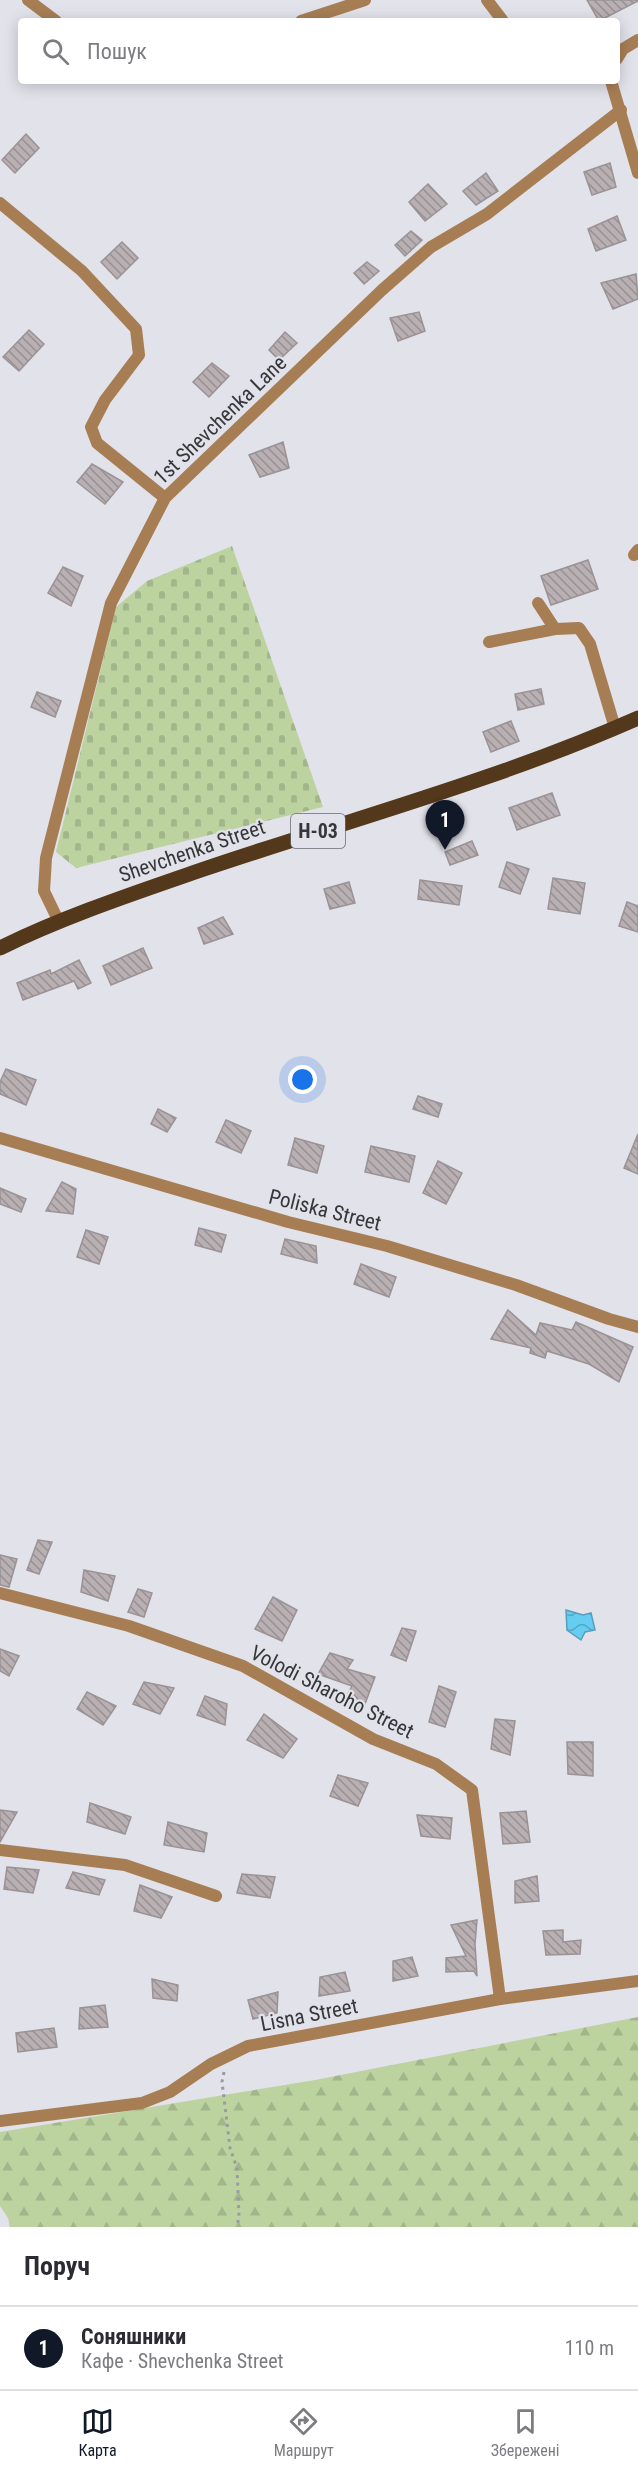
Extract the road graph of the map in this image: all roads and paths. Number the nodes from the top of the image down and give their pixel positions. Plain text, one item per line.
1 (28, 0) edge
2 (365, 0) edge
3 (488, 0) edge
4 (52, 18) edge
5 (311, 18) edge
6 (501, 18) edge
7 (638, 40) edge
8 (620, 54) edge
9 (611, 84) edge
10 (621, 110) junction
11 (638, 174) edge
12 (0, 203) edge
13 (165, 498) junction
14 (538, 603) dead end
15 (555, 629) junction
16 (489, 642) dead end
17 (638, 718) edge
18 (615, 728) junction
19 (59, 922) junction
20 (0, 948) edge
21 (0, 1138) edge
22 (638, 1327) edge
23 (0, 1593) edge
24 (0, 1850) edge
25 (216, 1896) dead end
26 (638, 1981) edge
27 (500, 1999) junction
28 (228, 2056) junction
29 (0, 2121) edge
30 (237, 2227) edge

1 - 4 street
2 - 5 street
3 - 6 street
7 - 8 street
9 - 10 street
10 - 11 street
10 - 13 street, 1st Shevchenka Lane
12 - 13 street
13 - 19 street, 1st Shevchenka Lane
14 - 15 street
15 - 16 street
15 - 18 street
17 - 18 main road, Shevchenka Street / Н-03
18 - 19 main road, Shevchenka Street / Н-03
19 - 20 main road, Shevchenka Street / Н-03
21 - 22 street, Poliska Street
23 - 27 street, Volodi Sharoho Street
24 - 25 street
26 - 27 street, Lisna Street
27 - 28 street, Lisna Street
28 - 29 street, Lisna Street
28 - 30 path

